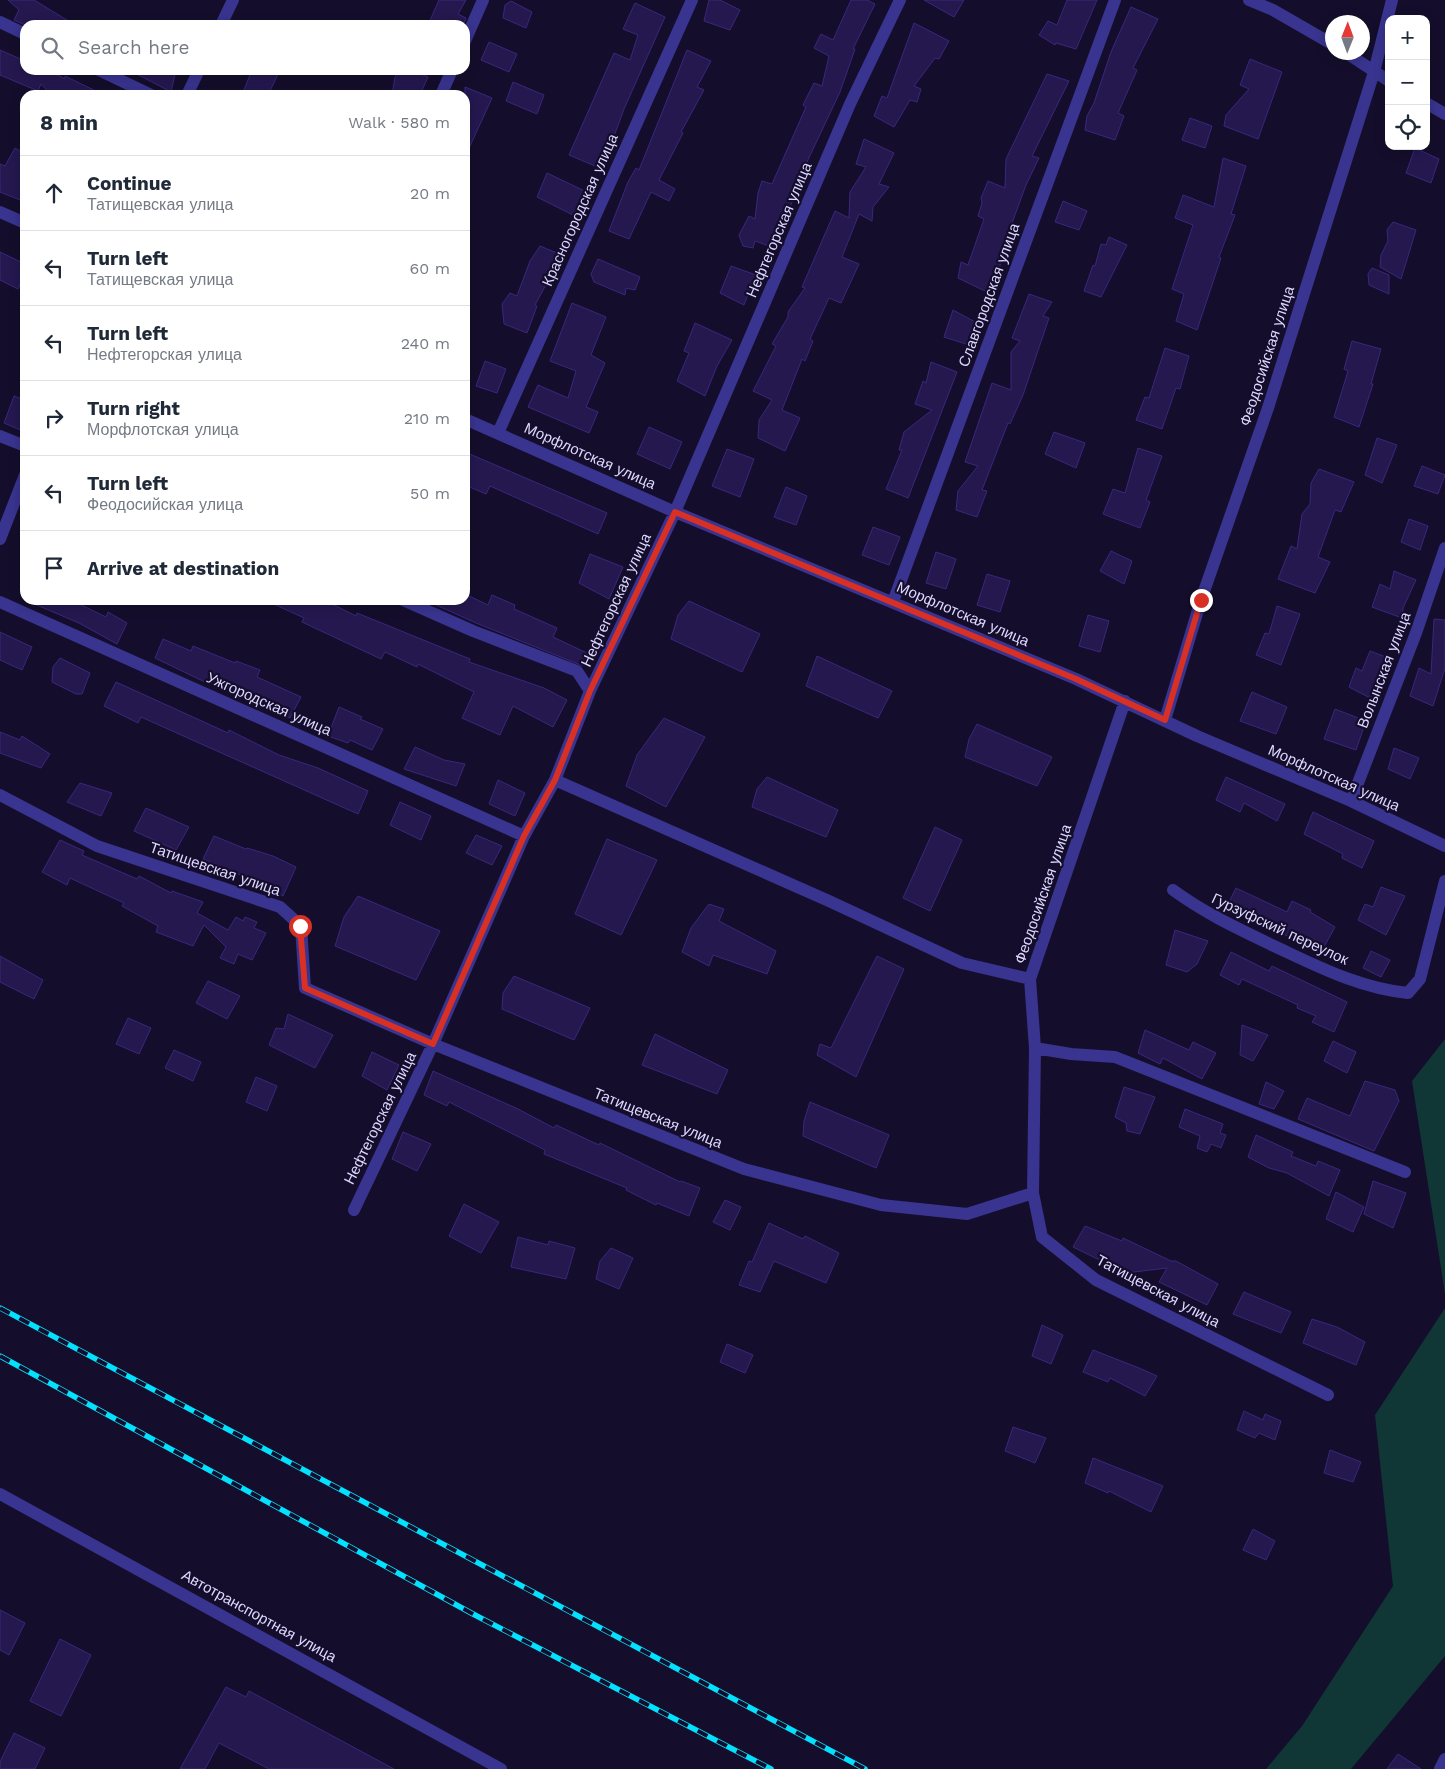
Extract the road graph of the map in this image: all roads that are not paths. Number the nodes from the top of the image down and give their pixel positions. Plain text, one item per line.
1 (233, 0) edge
2 (483, 0) edge
3 (692, 0) edge
4 (900, 0) edge
5 (1115, 0) edge
6 (1248, 0) edge
7 (1392, 0) edge
8 (223, 20) edge
9 (0, 22) edge
10 (470, 30) edge
11 (20, 32) edge
12 (1325, 40) edge
13 (1357, 60) edge
14 (1374, 72) junction
15 (109, 75) edge
16 (197, 75) edge
17 (450, 75) edge
18 (1385, 79) edge
19 (141, 90) edge
20 (189, 90) edge
21 (443, 90) edge
22 (1429, 105) edge
23 (1445, 114) edge
24 (0, 212) edge
25 (20, 221) edge
26 (470, 421) edge
27 (498, 433) junction
28 (0, 436) edge
29 (20, 444) edge
30 (20, 488) edge
31 (675, 512) junction
32 (0, 538) edge
33 (1445, 548) edge
34 (0, 602) edge
35 (892, 602) junction
36 (413, 605) edge
37 (590, 691) junction
38 (1125, 701) junction
39 (1165, 720) junction
40 (555, 780) junction
41 (0, 795) edge
42 (1351, 802) junction
43 (524, 836) junction
44 (1445, 846) edge
45 (1445, 881) edge
46 (1173, 890) dead end
47 (1030, 980) junction
48 (433, 1044) junction
49 (1035, 1048) junction
50 (1405, 1172) dead end
51 (1033, 1193) junction
52 (354, 1210) dead end
53 (1328, 1395) dead end
54 (0, 1494) edge
55 (501, 1769) edge

1 - 8 street
2 - 10 street
3 - 27 street, Красногородская улица
4 - 31 street, Нефтегорская улица
5 - 35 street, Славгородская улица
6 - 12 street
7 - 14 street, Феодосийская улица
9 - 11 street
13 - 14 street
14 - 18 street
14 - 39 street, Феодосийская улица
15 - 19 street
16 - 20 street
17 - 21 street
22 - 23 street
24 - 25 street
26 - 27 street, Морфлотская улица
27 - 31 street, Морфлотская улица
28 - 29 street
30 - 32 street
31 - 35 street, Морфлотская улица
31 - 37 street, Нефтегорская улица
33 - 42 street, Волынская улица
34 - 43 street, Ужгородская улица
35 - 38 street, Морфлотская улица
36 - 37 street
37 - 40 street, Нефтегорская улица
38 - 39 street, Морфлотская улица
38 - 47 street, Феодосийская улица
39 - 42 street, Морфлотская улица
40 - 43 street, Нефтегорская улица
40 - 47 street
41 - 48 street, Татищевская улица
42 - 44 street, Морфлотская улица
43 - 48 street, Нефтегорская улица
45 - 46 street, Гурзуфский переулок
47 - 49 street, Феодосийская улица
48 - 51 street, Татищевская улица
48 - 52 street, Нефтегорская улица
49 - 50 street
49 - 51 street, Феодосийская улица
51 - 53 street, Татищевская улица
54 - 55 street, Автотранспортная улица

